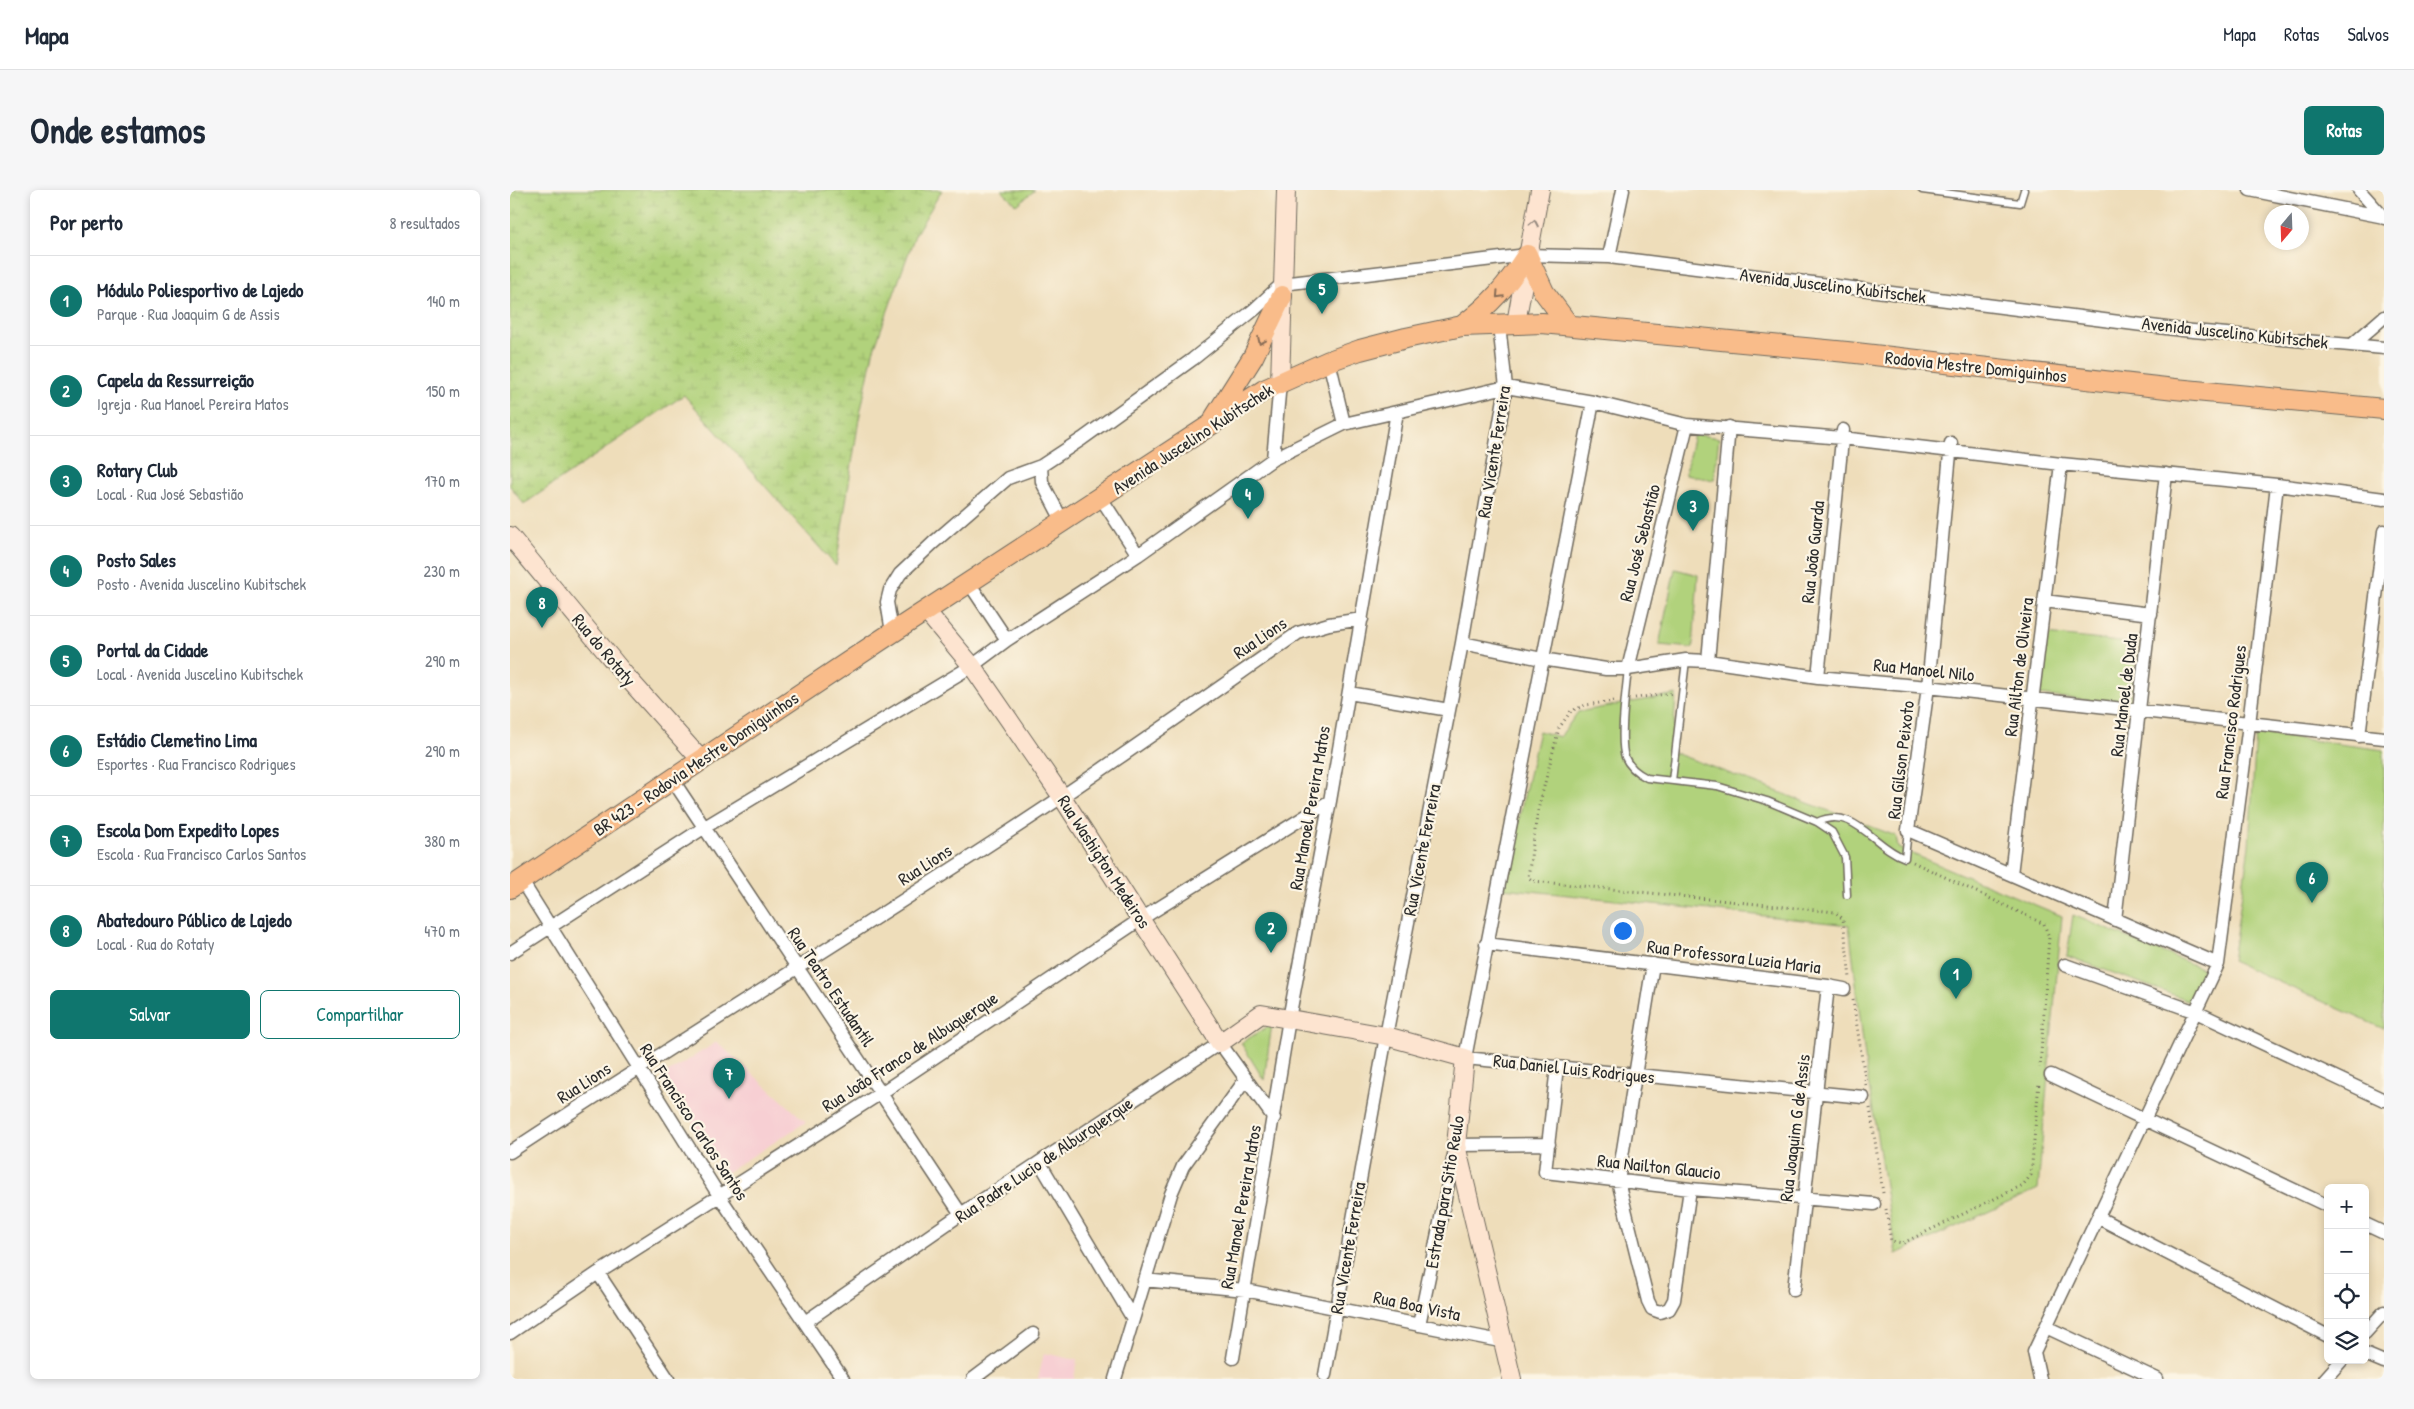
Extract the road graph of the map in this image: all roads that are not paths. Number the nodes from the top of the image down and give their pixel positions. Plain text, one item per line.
1 (1286, 190) edge
2 (1540, 190) edge
3 (1624, 190) edge
4 (1922, 190) edge
5 (2024, 190) edge
6 (2250, 190) edge
7 (2359, 190) edge
8 (2384, 218) edge
9 (1527, 256) junction
10 (1609, 257) junction
11 (1282, 290) junction
12 (2384, 316) edge
13 (1507, 324) junction
14 (1568, 324) junction
15 (1462, 326) junction
16 (2352, 345) junction
17 (2384, 348) edge
18 (1329, 361) junction
19 (1280, 383) junction
20 (1506, 387) junction
21 (1593, 402) junction
22 (2384, 409) edge
23 (1397, 412) junction
24 (1210, 424) junction
25 (1344, 424) junction
26 (1687, 425) junction
27 (1729, 428) junction
28 (1842, 434) junction
29 (1951, 446) junction
30 (1273, 459) junction
31 (2061, 464) junction
32 (1041, 466) junction
33 (2166, 474) junction
34 (2276, 485) junction
35 (1101, 498) junction
36 (2384, 499) edge
37 (1063, 522) junction
38 (2384, 531) edge
39 (510, 536) edge
40 (1138, 555) junction
41 (969, 584) junction
42 (2044, 601) junction
43 (926, 611) junction
44 (2151, 614) junction
45 (1362, 619) junction
46 (887, 636) junction
47 (1008, 640) junction
48 (1462, 643) junction
49 (1542, 659) junction
50 (1686, 660) junction
51 (1708, 661) junction
52 (972, 666) junction
53 (1628, 669) junction
54 (1818, 677) junction
55 (1928, 687) junction
56 (1349, 692) junction
57 (2033, 700) junction
58 (1449, 710) junction
59 (2140, 712) junction
60 (2249, 724) junction
61 (2359, 736) junction
62 (2384, 738) edge
63 (702, 761) junction
64 (672, 779) junction
65 (1672, 781) junction
66 (1062, 797) junction
67 (1330, 801) junction
68 (1817, 822) junction
69 (705, 827) junction
70 (1908, 830) junction
71 (2011, 874) junction
72 (516, 884) edge
73 (1847, 894) dead end
74 (1141, 919) junction
75 (2115, 920) junction
76 (550, 927) junction
77 (1486, 944) junction
78 (510, 953) edge
79 (1653, 964) junction
80 (2218, 964) junction
81 (2065, 965) dead end
82 (798, 969) junction
83 (1828, 986) junction
84 (1849, 989) road end
85 (2196, 1012) junction
86 (1289, 1018) junction
87 (1386, 1036) junction
88 (1220, 1042) junction
89 (1465, 1058) junction
90 (1557, 1067) junction
91 (638, 1068) junction
92 (2051, 1075) dead end
93 (1636, 1076) junction
94 (1246, 1079) junction
95 (881, 1093) junction
96 (1818, 1093) junction
97 (1866, 1095) road end
98 (2384, 1100) edge
99 (1274, 1118) junction
100 (2145, 1119) junction
101 (1549, 1144) junction
102 (1456, 1145) junction
103 (510, 1152) edge
104 (1040, 1163) junction
105 (1618, 1181) junction
106 (1690, 1189) junction
107 (720, 1197) junction
108 (1804, 1197) junction
109 (1879, 1204) road end
110 (2324, 1204) edge
111 (961, 1214) junction
112 (2099, 1218) junction
113 (2369, 1226) edge
114 (2384, 1233) edge
115 (598, 1273) junction
116 (1144, 1280) junction
117 (1245, 1290) junction
118 (1794, 1290) dead end
119 (1337, 1308) junction
120 (2384, 1312) edge
121 (1133, 1319) junction
122 (805, 1322) junction
123 (1420, 1325) junction
124 (2046, 1327) junction
125 (2369, 1329) edge
126 (510, 1333) edge
127 (1032, 1334) dead end
128 (2324, 1334) edge
129 (1505, 1342) junction
130 (2369, 1356) edge
131 (1232, 1358) dead end
132 (2384, 1362) edge
133 (2338, 1364) edge
134 (1324, 1374) dead end
135 (668, 1379) edge
136 (843, 1379) edge
137 (973, 1379) edge
138 (1116, 1379) edge
139 (1512, 1379) edge
140 (2040, 1379) edge
141 (2157, 1379) edge
142 (2325, 1379) edge

1 - 11 street
9 -> 2 street, Rua Vicente Ferreira
3 - 10 street
4 - 5 lane
6 - 8 street
7 - 8 street
9 - 10 street, Avenida Juscelino Kubitschek
9 - 11 street, Avenida Juscelino Kubitschek
9 - 13 street, Rua Vicente Ferreira
9 - 14 main road
9 -> 15 main road
10 - 16 street, Avenida Juscelino Kubitschek
11 - 19 street
11 -> 24 main road
11 - 32 street
12 - 16 street
13 - 14 main road, Avenida Juscelino Kubitschek
13 - 15 main road, Avenida Juscelino Kubitschek
13 - 20 street, Rua Vicente Ferreira
14 - 22 main road, Rodovia Mestre Domiguinhos
15 - 18 main road, Avenida Juscelino Kubitschek
16 - 17 street, Avenida Juscelino Kubitschek
18 - 19 main road, Avenida Juscelino Kubitschek
18 - 25 street
19 - 24 main road, Avenida Juscelino Kubitschek
19 - 30 street
20 - 21 street
20 - 23 street
20 - 48 street, Rua Vicente Ferreira
21 - 26 street
21 - 49 street
23 - 25 street
23 - 45 street, Rua Manoel Pereira Matos
24 - 35 main road, Avenida Juscelino Kubitschek
25 - 30 street
26 - 27 street
26 - 53 street, Rua José Sebastião
27 - 28 street
27 - 51 street
28 - 29 street
28 - 54 street, Rua João Guarda
29 - 31 street
29 - 55 street, Rua Gilson Peixoto
30 - 40 street
31 - 33 street
31 - 42 street, Rua Ailton de Oliveira
32 - 37 street
32 - 46 street
33 - 34 street
33 - 44 street, Rua Manoel de Duda
34 - 36 street
34 - 60 street, Rua Francisco Rodrigues
35 - 37 main road, Avenida Juscelino Kubitschek
35 - 40 street
37 - 41 main road, Avenida Juscelino Kubitschek
38 - 61 street
39 - 63 street, Rua do Rotaty
40 - 47 street
41 - 43 main road, Avenida Juscelino Kubitschek
41 - 47 street
42 - 44 street
42 - 57 street, Rua Ailton de Oliveira
43 - 46 main road, Avenida Juscelino Kubitschek
43 - 52 street, Rua Washigton Medeiros
44 - 59 street, Rua Manoel de Duda
45 - 56 street, Rua Manoel Pereira Matos
45 - 66 street, Rua Lions
46 - 63 main road, BR 423 - Rodovia Mestre Domiguinhos
47 - 52 street
48 - 49 street, Rua Manoel Nilo
48 - 58 street, Rua Vicente Ferreira
49 - 53 street, Rua Manoel Nilo
49 - 77 street
50 - 51 street, Rua Manoel Nilo
50 - 53 street, Rua Manoel Nilo
50 - 65 lane
51 - 54 street, Rua Manoel Nilo
52 - 66 street, Rua Washigton Medeiros
52 - 69 street
53 - 65 lane
54 - 55 street, Rua Manoel Nilo
55 - 57 street, Rua Manoel Nilo
55 - 70 street, Rua Gilson Peixoto
56 - 58 street
56 - 67 street, Rua Manoel Pereira Matos
57 - 59 street, Rua Manoel Nilo
57 - 71 street, Rua Ailton de Oliveira
58 - 87 street, Rua Vicente Ferreira
59 - 60 street, Rua Manoel Nilo
59 - 75 street, Rua Manoel de Duda
60 - 61 street, Rua Manoel Nilo
60 - 80 street, Rua Francisco Rodrigues
61 - 62 street, Rua Manoel Nilo
63 - 64 main road, BR 423 - Rodovia Mestre Domiguinhos
64 - 69 street, Rua Teatro Estudantil
64 - 72 main road, BR 423 - Rodovia Mestre Domiguinhos
65 - 68 lane
66 - 74 street, Rua Washigton Medeiros
66 - 82 street, Rua Lions
67 - 74 street, Rua João Franco de Albuquerque
67 - 86 street, Rua Manoel Pereira Matos
68 - 70 lane
68 - 73 lane
69 - 76 street
69 - 82 street, Rua Teatro Estudantil
70 - 71 street, Rua Gilson Peixoto
71 - 75 street, Rua Gilson Peixoto
72 - 76 street, Rua Francisco Carlos Santos
74 - 88 street, Rua Washigton Medeiros
74 - 95 street, Rua João Franco de Albuquerque
75 - 80 street, Rua Gilson Peixoto
76 - 78 street
76 - 91 street, Rua Francisco Carlos Santos
77 - 79 street, Rua Professora Luzia Maria
77 - 89 street
79 - 83 street, Rua Professora Luzia Maria
79 - 93 street
80 - 85 street, Rua Francisco Rodrigues
81 - 85 street
82 - 91 street, Rua Lions
82 - 95 street, Rua Teatro Estudantil
83 - 84 street
83 - 96 street, Rua Joaquim G de Assis
85 - 98 street
85 - 100 street, Rua Francisco Rodrigues
86 - 87 street, Rua Daniel Luis Rodrigues
86 - 88 street, Rua Padre Lucio de Alburquerque
86 - 99 street, Rua Manoel Pereira Matos
87 - 89 street, Rua Daniel Luis Rodrigues
87 - 119 street, Rua Vicente Ferreira
88 - 94 street, Rua Washigton Medeiros
88 - 104 street, Rua Padre Lucio de Alburquerque
89 - 90 street, Rua Daniel Luis Rodrigues
89 - 102 street, Estrada para Sitio Reulo
90 - 93 street, Rua Daniel Luis Rodrigues
90 - 101 street, Rua Nailton Glaucio
91 - 103 street, Rua Lions
91 - 107 street, Rua Francisco Carlos Santos
92 - 100 street
93 - 96 street, Rua Daniel Luis Rodrigues
93 - 105 street
94 - 99 street, Rua Washigton Medeiros
94 - 116 street
95 - 107 street, Rua João Franco de Albuquerque
95 - 111 street, Rua Teatro Estudantil
96 - 97 street, Rua Daniel Luis Rodrigues
96 - 108 street, Rua Joaquim G de Assis
99 - 117 street, Rua Manoel Pereira Matos
100 - 110 street
100 - 112 street, Rua Francisco Rodrigues
101 - 102 street
101 - 105 street, Rua Nailton Glaucio
102 - 123 street, Estrada para Sitio Reulo
102 - 129 street
104 - 111 street, Rua Padre Lucio de Alburquerque
104 - 121 street
105 - 106 street, Rua Nailton Glaucio
105 - 106 street
106 - 108 street, Rua Nailton Glaucio
107 - 115 street, Rua João Franco de Albuquerque
107 - 122 street, Rua Francisco Carlos Santos
108 - 109 street, Rua Nailton Glaucio
108 - 118 street, Rua Joaquim G de Assis
111 - 122 street, Rua Padre Lucio de Alburquerque
112 - 124 street, Rua Francisco Rodrigues
112 - 128 street
113 - 114 street
115 - 126 street, Rua João Franco de Albuquerque
115 - 135 street
116 - 117 street, Rua Boa Vista
116 - 121 street
117 - 119 street, Rua Boa Vista
117 - 131 street, Rua Manoel Pereira Matos
119 - 123 street, Rua Boa Vista
119 - 134 street, Rua Vicente Ferreira
120 - 125 street
121 - 138 street
122 - 136 street, Rua Francisco Carlos Santos
123 - 129 street, Rua Boa Vista
124 - 140 street, Rua Francisco Rodrigues
124 - 141 street
127 - 137 street
129 - 139 street
130 - 132 street
133 - 142 street

